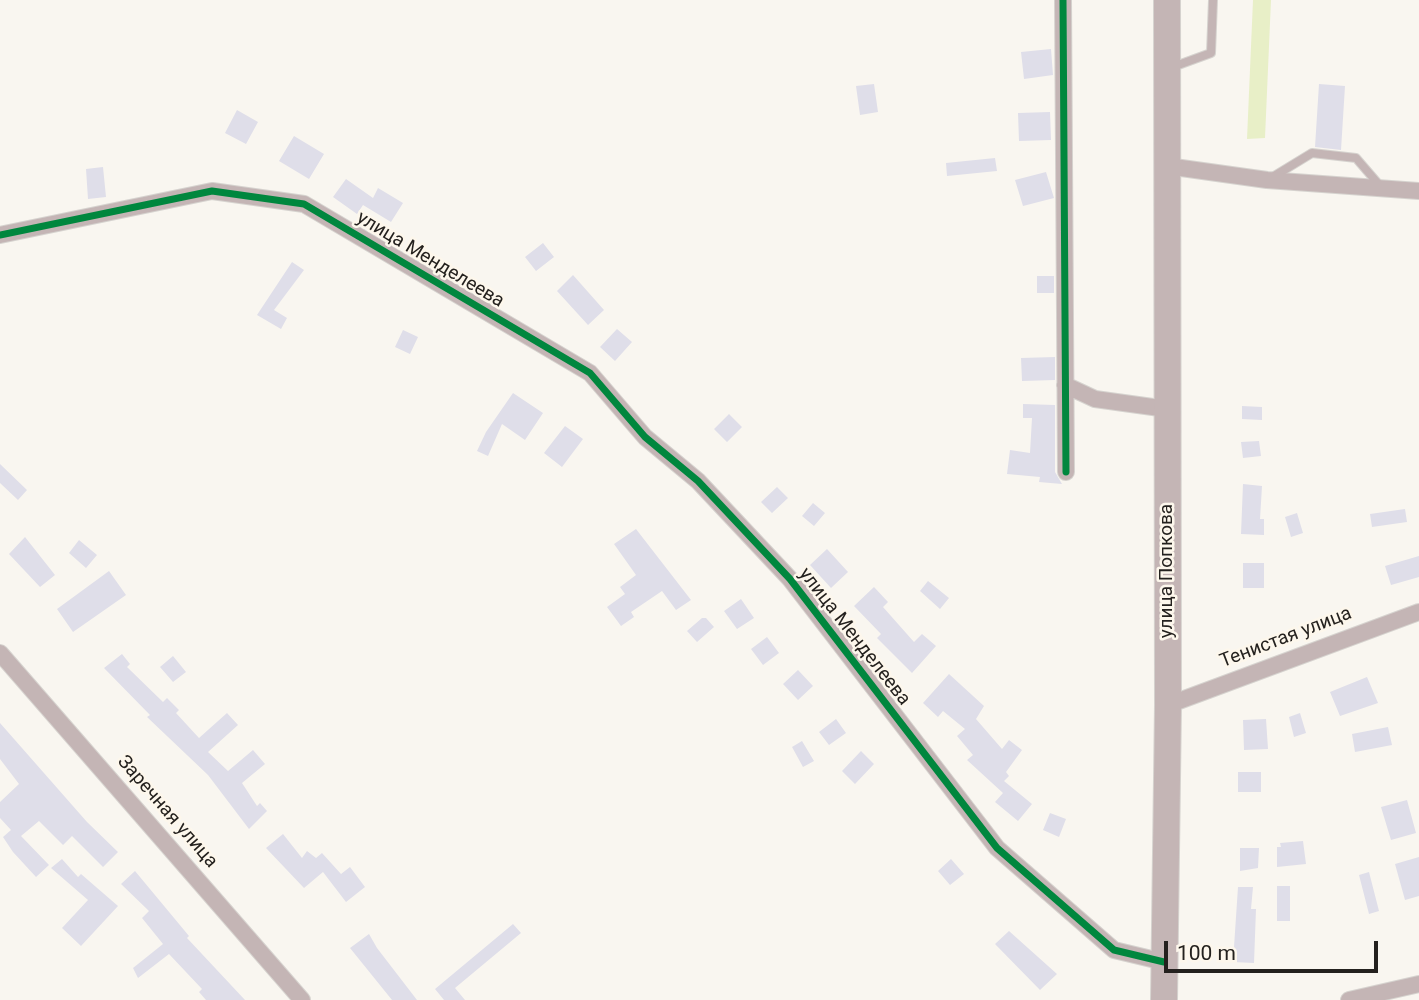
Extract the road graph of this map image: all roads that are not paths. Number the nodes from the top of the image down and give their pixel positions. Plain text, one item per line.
1 (1063, 0) edge
2 (1167, 0) edge
3 (1213, 0) edge
4 (1168, 69) junction
5 (1166, 154) junction
6 (1267, 180) junction
7 (1383, 189) junction
8 (1419, 191) edge
9 (0, 235) edge
10 (1065, 385) junction
11 (1167, 409) junction
12 (1066, 472) dead end
13 (1419, 612) edge
14 (0, 653) edge
15 (1168, 705) junction
16 (1164, 962) junction
17 (1419, 984) edge
18 (302, 1000) edge
19 (1164, 1000) edge
20 (1349, 1000) edge

1 - 10 street
2 - 4 main road, улица Попкова
3 - 4 lane
4 - 5 main road, улица Попкова
5 - 6 street
5 - 11 main road, улица Попкова
6 - 7 street
6 - 7 lane
7 - 8 street
9 - 16 street, улица Менделеева
10 - 11 street
10 - 12 street
11 - 15 main road, улица Попкова
13 - 15 street, Тенистая улица
14 - 18 street, Заречная улица
15 - 16 main road, улица Попкова
16 - 19 main road, улица Попкова
17 - 20 street

